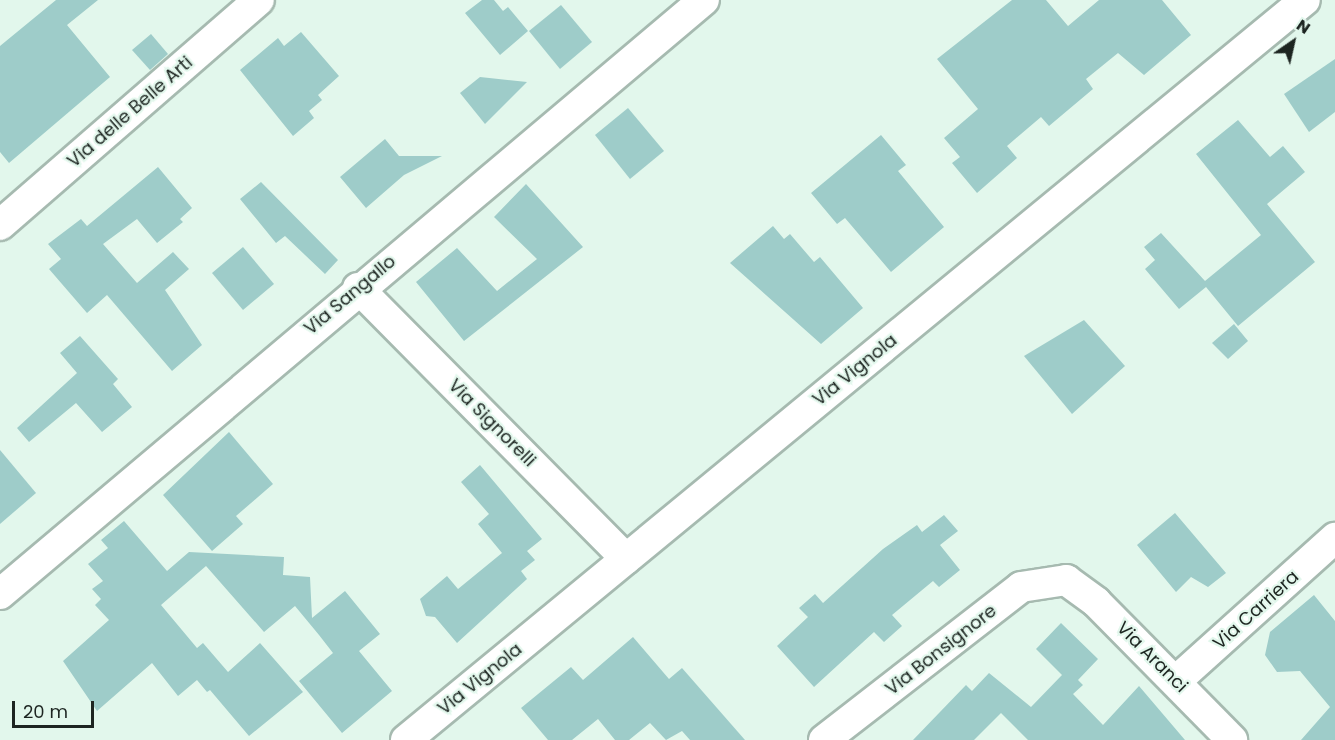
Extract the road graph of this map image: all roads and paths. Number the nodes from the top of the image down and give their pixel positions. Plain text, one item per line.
1 (259, 0) edge
2 (704, 0) edge
3 (1305, 0) edge
4 (0, 225) edge
5 (358, 288) junction
6 (1335, 539) edge
7 (626, 559) junction
8 (1066, 580) joint
9 (0, 594) edge
10 (1176, 681) junction
11 (406, 740) edge
12 (824, 740) edge
13 (1232, 740) edge

1 - 4 street, Via delle Belle Arti
2 - 5 street, Via Sangallo
3 - 7 street, Via Vignola
5 - 7 street, Via Signorelli
5 - 9 street, Via Sangallo
6 - 10 street, Via Carriera
7 - 11 street, Via Vignola
8 - 10 street, Via Aranci
8 - 12 street, Via Bonsignore
10 - 13 street, Via Aranci

